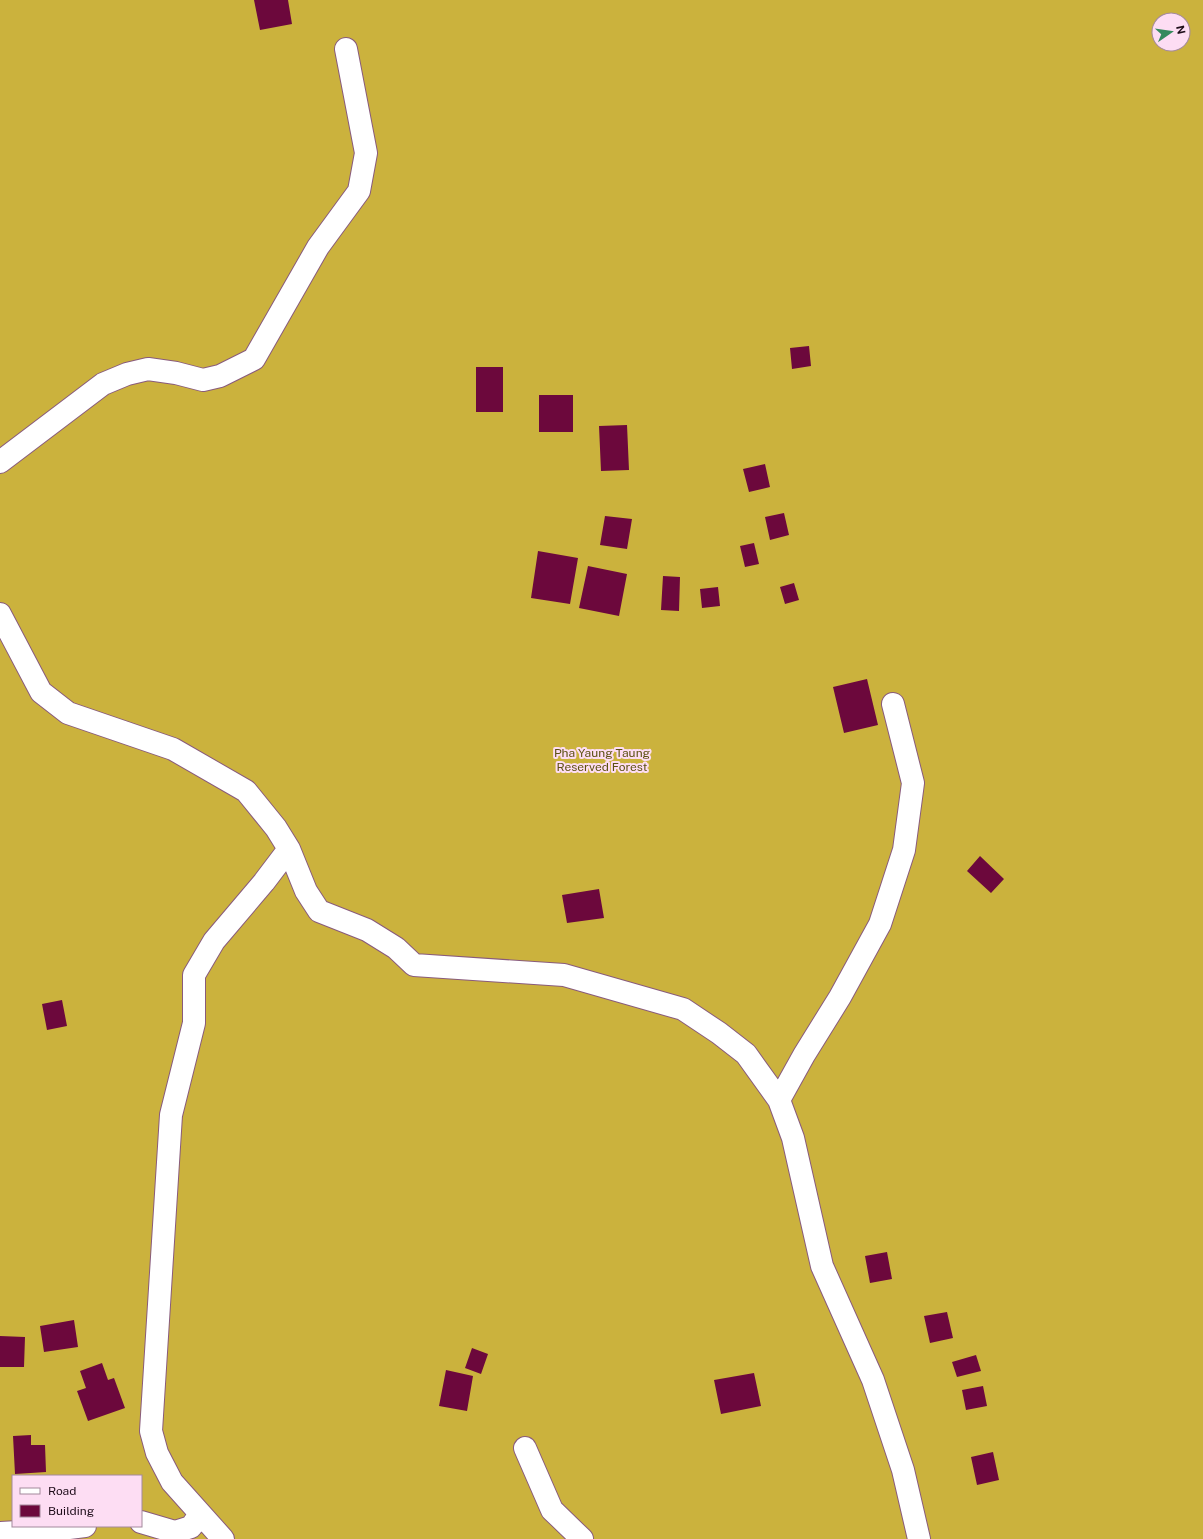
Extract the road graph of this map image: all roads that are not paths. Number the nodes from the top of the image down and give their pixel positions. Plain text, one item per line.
1 (346, 49) dead end
2 (0, 462) edge
3 (0, 614) edge
4 (893, 704) dead end
5 (288, 849) junction
6 (779, 1100) junction
7 (525, 1448) dead end
8 (200, 1514) junction
9 (142, 1522) edge
10 (78, 1527) edge
11 (0, 1532) edge
12 (223, 1539) edge
13 (582, 1539) edge
14 (919, 1539) edge

1 - 2 street
3 - 5 street
4 - 6 street
5 - 6 street
5 - 8 street
6 - 14 street
7 - 13 street
8 - 9 street
8 - 12 street
10 - 11 street

